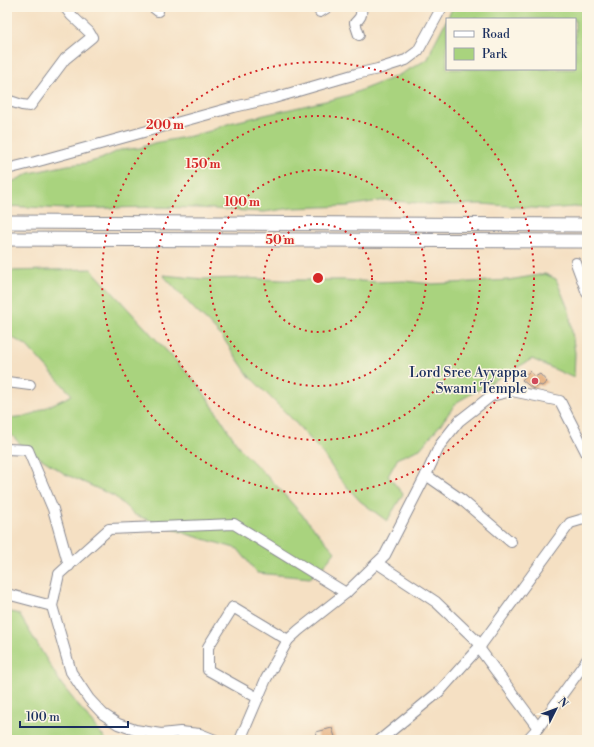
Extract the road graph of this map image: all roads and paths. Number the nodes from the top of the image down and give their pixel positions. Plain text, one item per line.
1 (65, 7) edge
2 (361, 7) edge
3 (442, 7) edge
4 (358, 35) dead end
5 (7, 100) edge
6 (7, 168) edge
7 (7, 222) edge
8 (587, 225) edge
9 (7, 239) edge
10 (587, 241) edge
11 (576, 262) dead end
12 (587, 293) edge
13 (7, 382) edge
14 (30, 385) dead end
15 (7, 449) edge
16 (587, 454) edge
17 (426, 475) junction
18 (587, 518) edge
19 (511, 542) dead end
20 (377, 563) junction
21 (68, 566) junction
22 (346, 593) junction
23 (7, 594) edge
24 (52, 606) junction
25 (288, 640) junction
26 (480, 647) junction
27 (587, 660) edge
28 (258, 698) junction
29 (538, 728) junction
30 (215, 740) edge
31 (240, 740) edge
32 (380, 740) edge
33 (527, 740) edge

1 - 5 street
2 - 4 street
3 - 6 street
7 - 8 main road
9 - 10 main road
11 - 12 street
13 - 14 street
15 - 21 street
16 - 17 street
17 - 19 street
17 - 20 street
18 - 26 street
20 - 22 street
20 - 26 street
21 - 22 street
21 - 24 street
22 - 25 street
23 - 24 street
24 - 30 street
25 - 28 street
25 - 28 street
26 - 29 street
26 - 32 street
27 - 29 street
28 - 31 street
29 - 33 street

